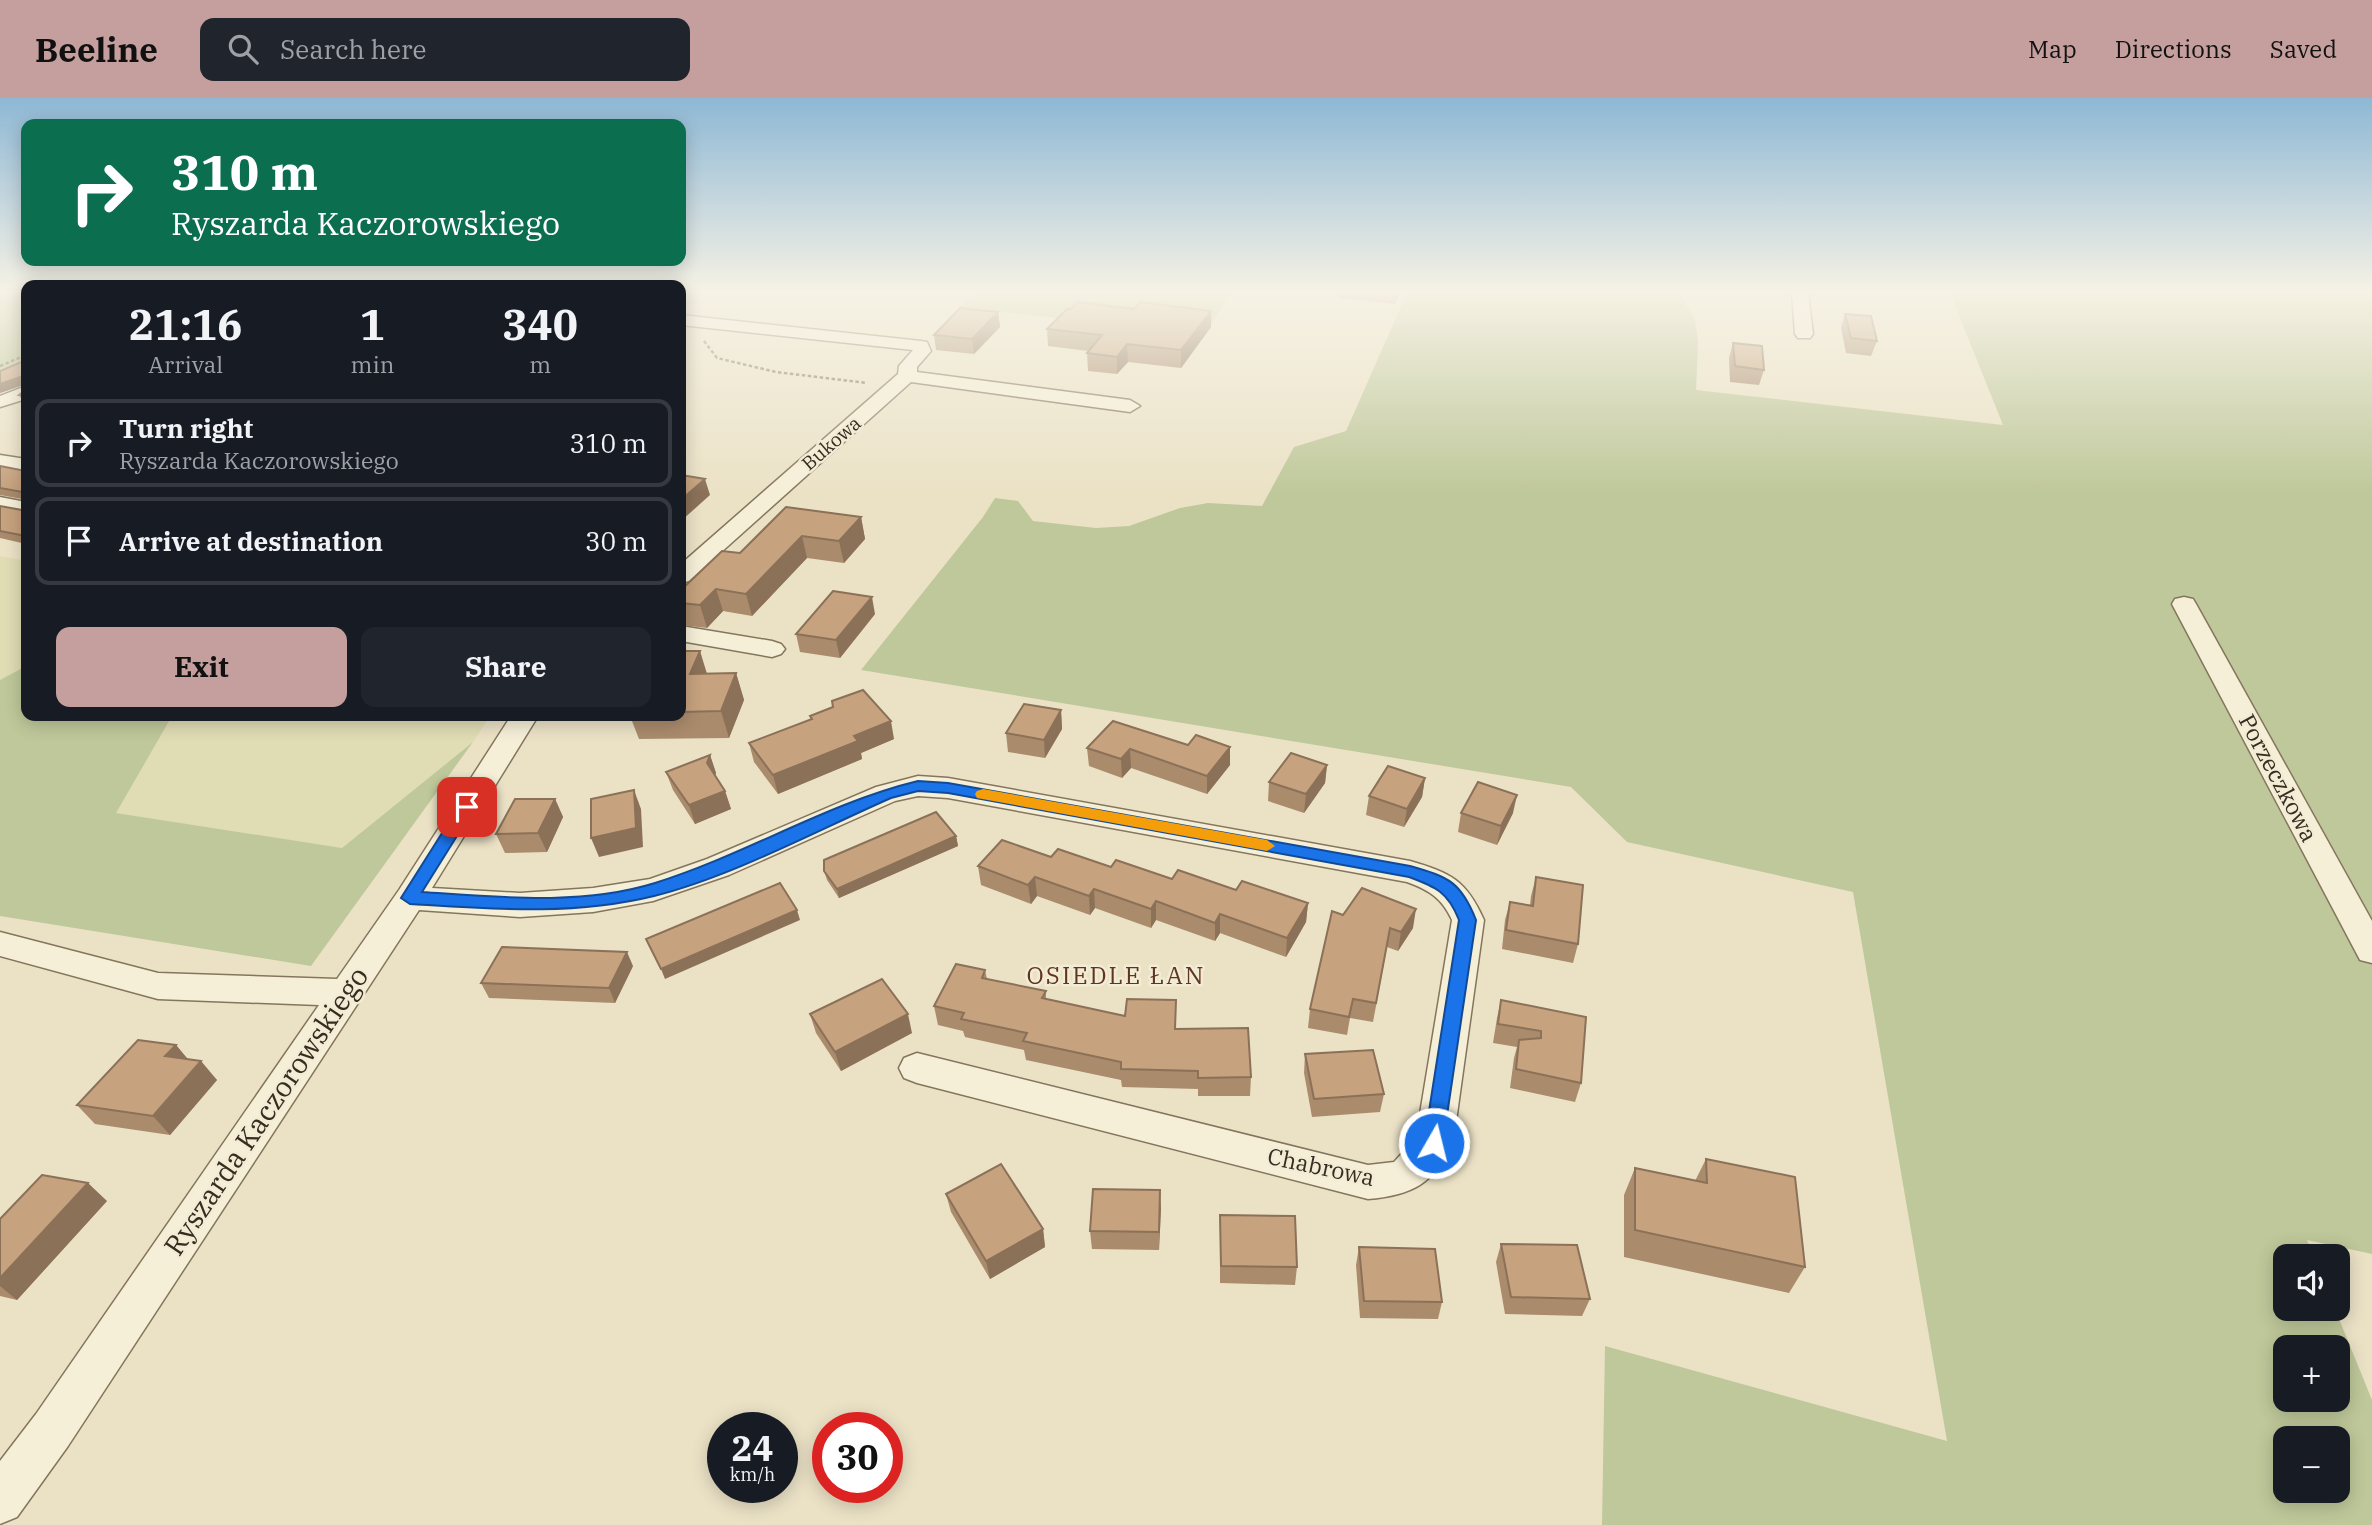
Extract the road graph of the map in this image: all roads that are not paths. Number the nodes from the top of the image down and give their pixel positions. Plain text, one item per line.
1 (914, 360) edge
2 (901, 381) junction
3 (21, 393) edge
4 (3, 402) dead end
5 (1130, 406) dead end
6 (0, 461) edge
7 (21, 464) edge
8 (0, 504) edge
9 (21, 508) edge
10 (686, 572) edge
11 (2184, 604) dead end
12 (686, 634) edge
13 (772, 649) dead end
14 (520, 721) edge
15 (410, 898) junction
16 (0, 944) edge
17 (2372, 951) edge
18 (345, 993) junction
19 (917, 1068) dead end
20 (0, 1500) edge

1 - 2 street
2 - 5 street
2 - 10 street, Bukowa
3 - 4 street
6 - 7 street
8 - 9 street
11 - 17 street, Porzeczkowa
12 - 13 street
14 - 15 street, Ryszarda Kaczorowskiego
15 - 18 street, Ryszarda Kaczorowskiego
15 - 19 street, Chabrowa
16 - 18 street
18 - 20 street, Ryszarda Kaczorowskiego

